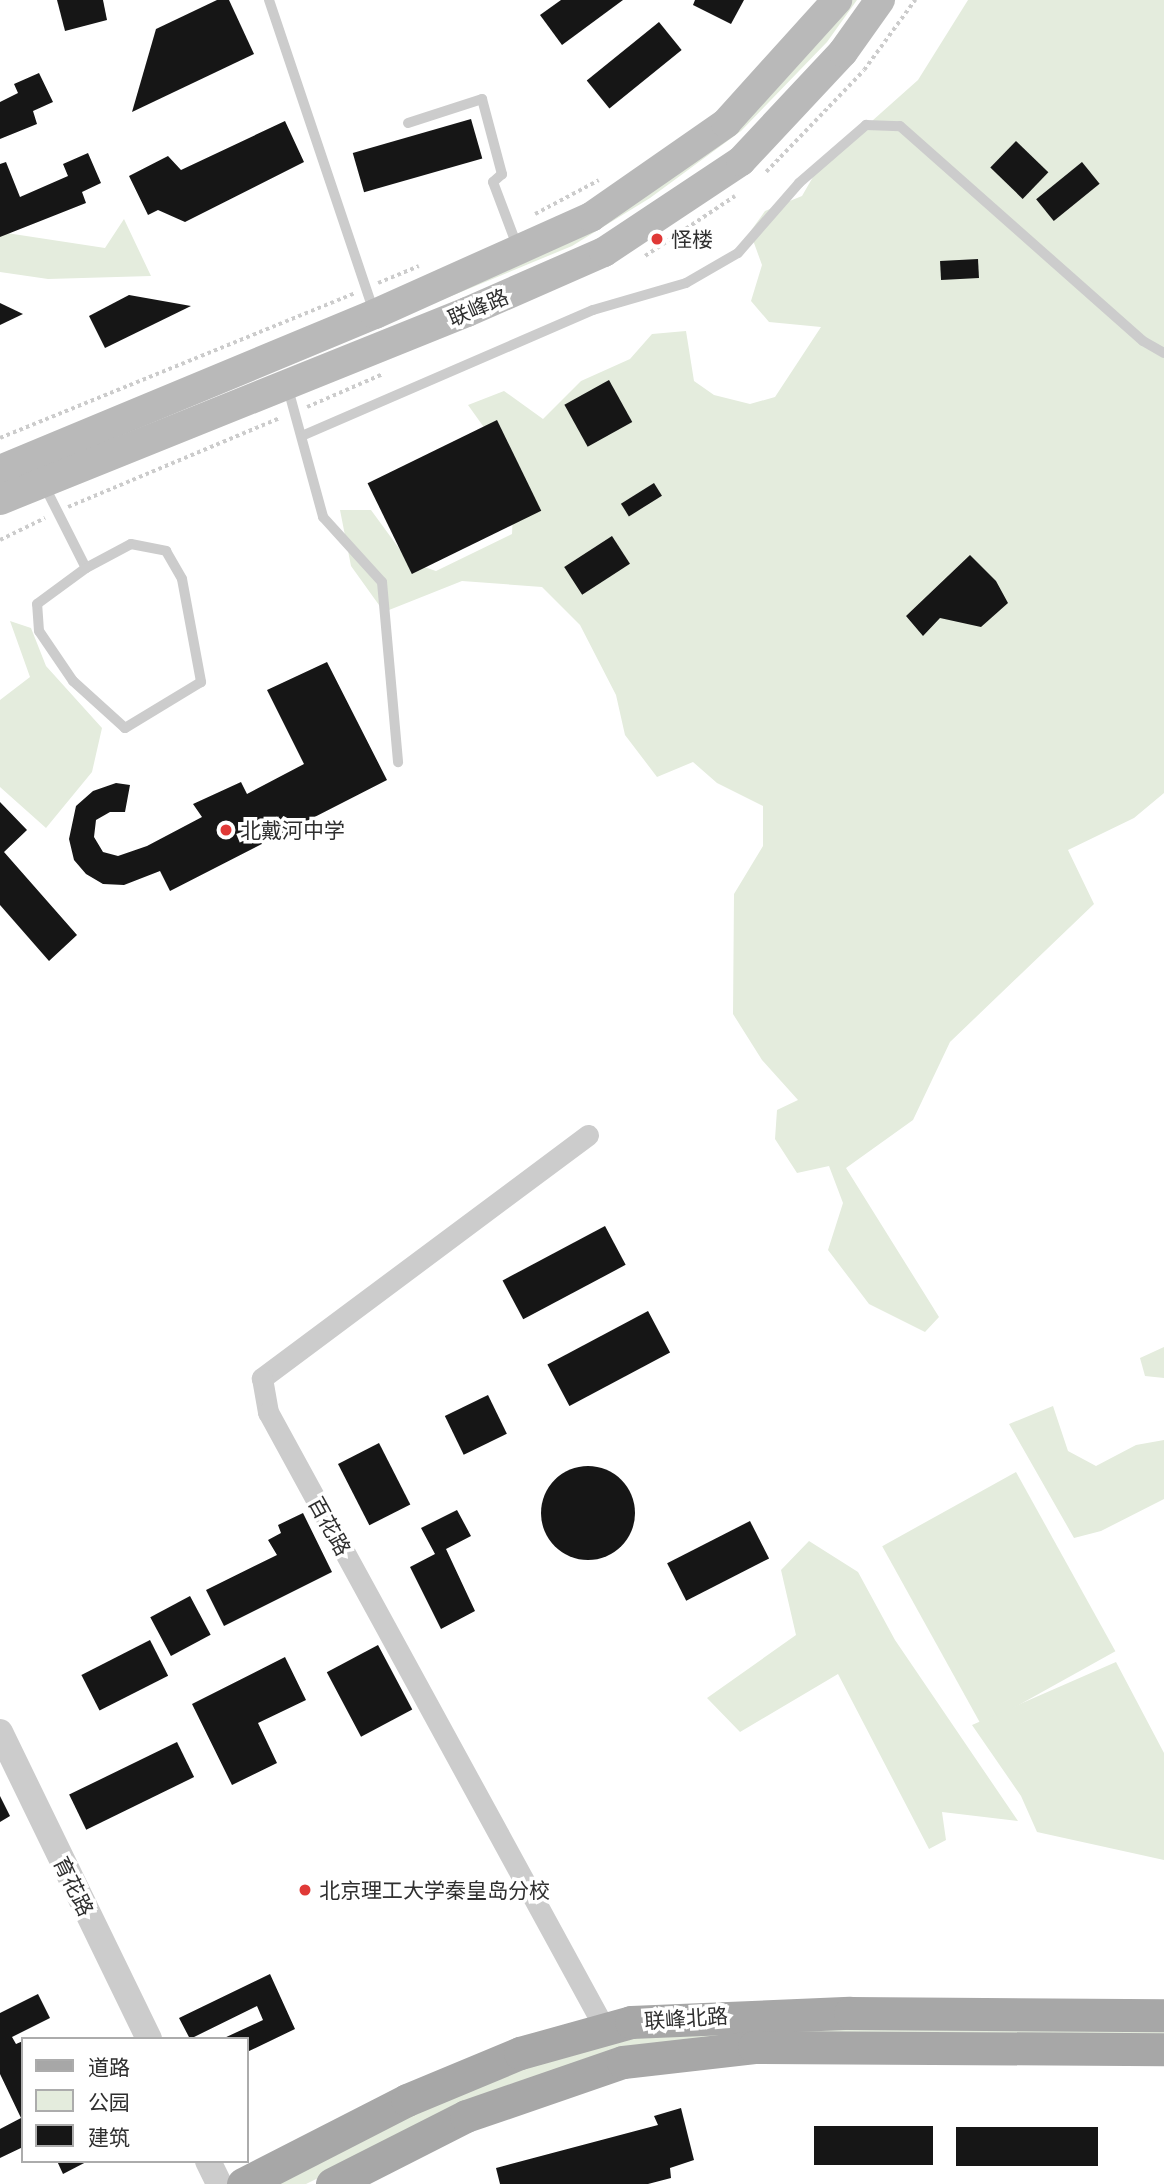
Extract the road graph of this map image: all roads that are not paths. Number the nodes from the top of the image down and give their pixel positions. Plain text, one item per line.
1 (269, 0) edge
2 (837, 0) edge
3 (880, 0) edge
4 (408, 123) dead end
5 (514, 238) junction
6 (370, 301) junction
7 (274, 353) junction
8 (1164, 353) edge
9 (287, 383) junction
10 (304, 435) junction
11 (0, 470) edge
12 (43, 483) junction
13 (0, 500) edge
14 (86, 568) junction
15 (398, 762) dead end
16 (588, 1135) dead end
17 (0, 1732) edge
18 (1164, 2015) edge
19 (604, 2027) junction
20 (148, 2037) edge
21 (1164, 2049) edge
22 (209, 2163) edge
23 (255, 2181) edge
24 (219, 2184) edge
25 (332, 2184) edge

1 - 6 lane
2 - 5 main road, 联峰路
3 - 9 main road, 联峰路
4 - 5 lane
5 - 6 main road, 联峰路
6 - 7 main road, 联峰路
7 - 9 lane
7 - 11 main road, 联峰路
8 - 10 lane
9 - 10 lane
9 - 12 main road, 联峰路
10 - 15 lane
12 - 13 main road, 联峰路
12 - 14 lane
14 - 14 lane
16 - 19 street, 百花路
17 - 20 street, 育花路
18 - 19 main road, 联峰北路
19 - 23 main road, 联峰北路
21 - 25 main road, 联峰北路
22 - 24 street

